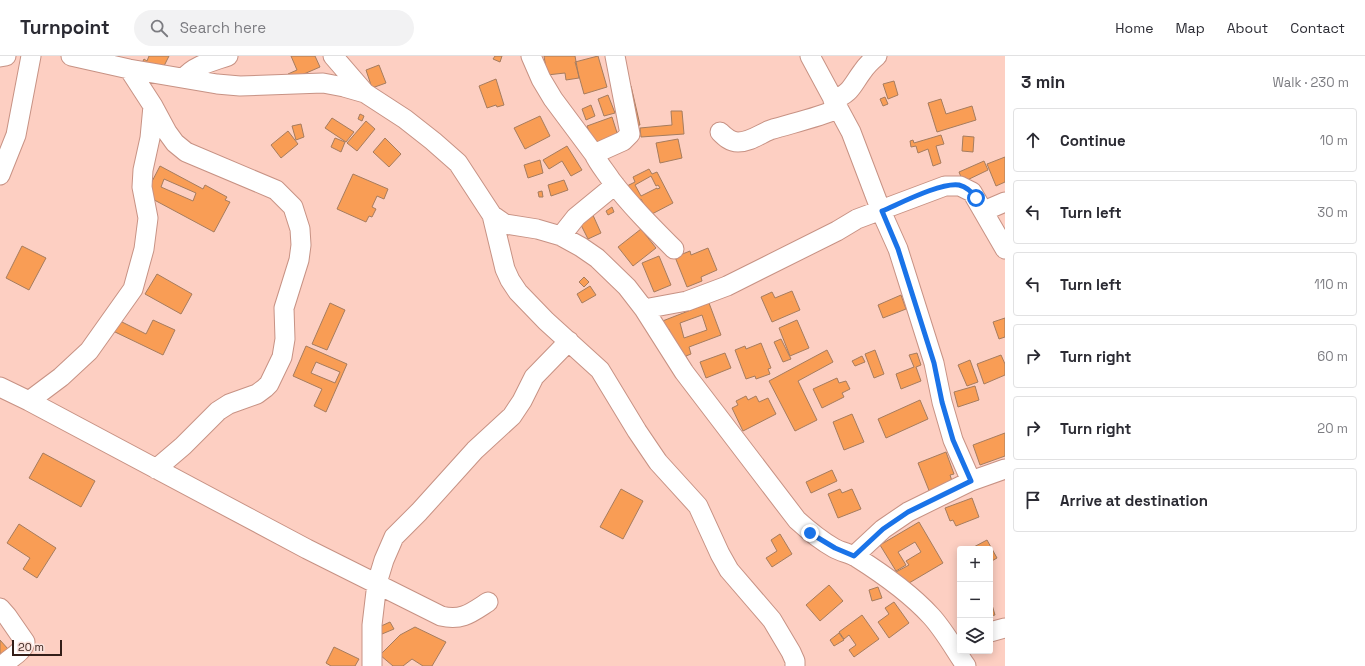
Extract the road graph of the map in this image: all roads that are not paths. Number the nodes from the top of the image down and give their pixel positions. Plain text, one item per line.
1 (6, 56) edge
2 (31, 56) edge
3 (71, 56) edge
4 (228, 56) edge
5 (333, 56) edge
6 (531, 56) edge
7 (615, 56) edge
8 (810, 56) edge
9 (877, 56) edge
10 (0, 57) edge
11 (129, 69) junction
12 (184, 78) junction
13 (365, 93) junction
14 (836, 105) junction
15 (153, 106) junction
16 (720, 132) dead end
17 (594, 154) junction
18 (0, 175) edge
19 (615, 185) junction
20 (1005, 202) edge
21 (882, 211) junction
22 (984, 211) junction
23 (492, 215) junction
24 (561, 236) junction
25 (674, 249) dead end
26 (1005, 249) edge
27 (644, 309) junction
28 (569, 341) junction
29 (0, 387) edge
30 (29, 401) junction
31 (156, 469) junction
32 (1005, 469) edge
33 (971, 481) junction
34 (854, 556) junction
35 (377, 583) junction
36 (488, 602) dead end
37 (0, 608) edge
38 (1005, 628) edge
39 (993, 631) edge
40 (957, 647) edge
41 (961, 654) edge
42 (2, 666) edge
43 (372, 666) edge
44 (795, 666) edge
45 (966, 666) edge

1 - 10 street
2 - 18 street
3 - 11 street
4 - 12 street
5 - 13 street
6 - 17 street
7 - 17 street
8 - 14 street
9 - 14 street
11 - 12 street
11 - 15 street
12 - 13 street
13 - 23 street
14 - 16 street
14 - 21 street
15 - 30 street
15 - 31 street
17 - 19 street
19 - 24 street
19 - 25 street
20 - 22 street
21 - 22 street
21 - 27 street
21 - 33 street
22 - 26 street
23 - 24 street
23 - 28 street
24 - 27 street
27 - 34 street
28 - 35 street
28 - 44 street
29 - 30 street
30 - 31 street
31 - 35 street
32 - 33 street
33 - 34 street
34 - 40 street
35 - 36 street
35 - 43 street
37 - 42 street
38 - 39 street
41 - 45 street

